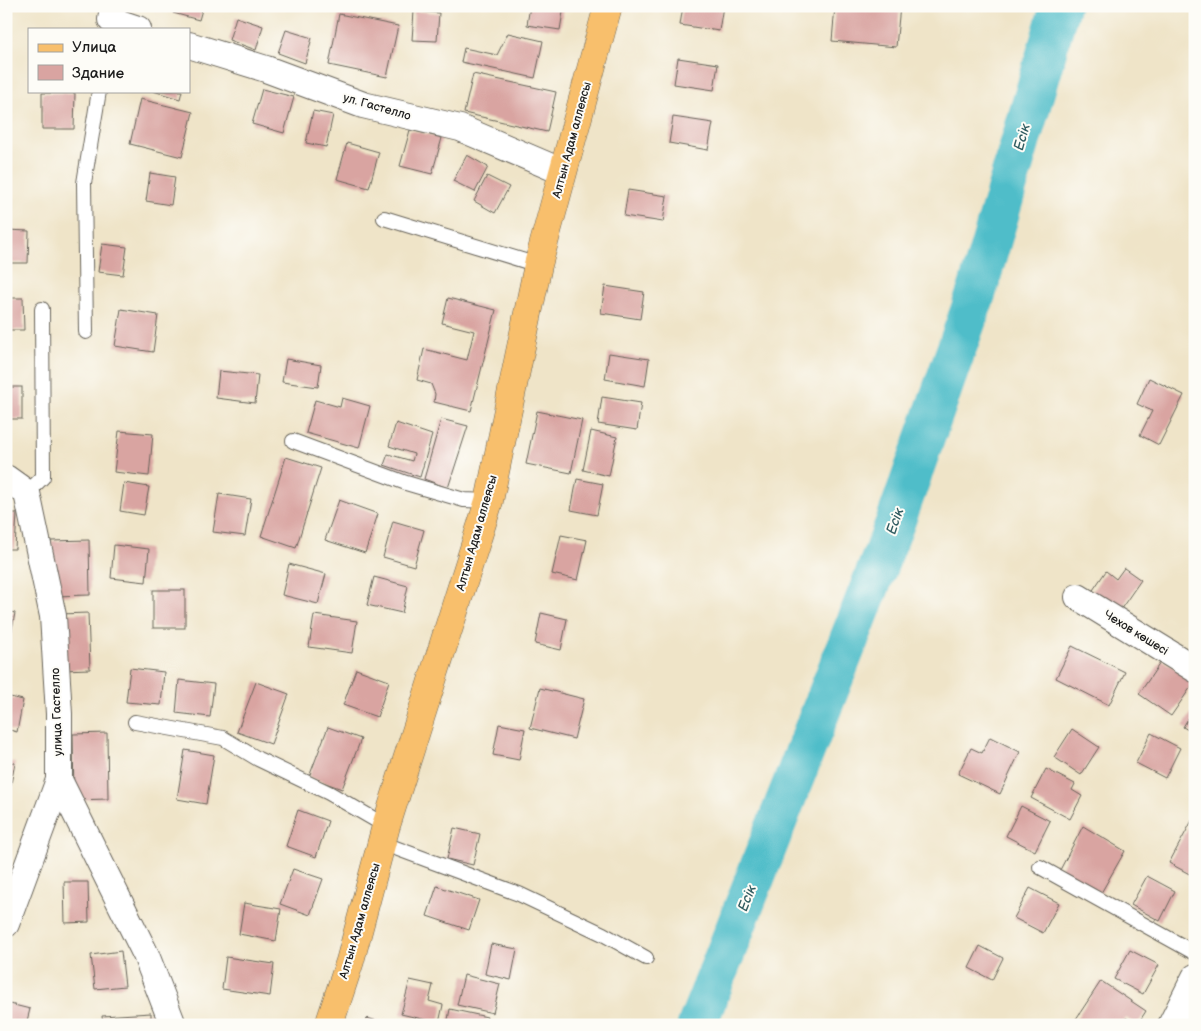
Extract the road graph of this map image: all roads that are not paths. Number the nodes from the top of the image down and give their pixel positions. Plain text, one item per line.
1 (608, 6) edge
2 (111, 18) edge
3 (136, 28) edge
4 (190, 45) edge
5 (99, 92) edge
6 (563, 172) junction
7 (384, 218) dead end
8 (538, 265) junction
9 (42, 309) dead end
10 (86, 332) dead end
11 (293, 441) dead end
12 (6, 478) edge
13 (27, 493) junction
14 (490, 501) junction
15 (1078, 597) dead end
16 (1195, 669) edge
17 (135, 722) dead end
18 (60, 780) junction
19 (384, 834) junction
20 (1040, 867) dead end
21 (6, 924) edge
22 (1195, 953) edge
23 (646, 958) dead end
24 (1195, 978) edge
25 (173, 1025) edge
26 (329, 1025) edge
27 (1171, 1025) edge

1 - 6 main road, Алтын Адам аллеясы
2 - 3 street
4 - 6 street, ул. Гастелло
5 - 10 lane
6 - 8 main road, Алтын Адам аллеясы
7 - 8 lane
8 - 14 main road, Алтын Адам аллеясы
9 - 13 lane
11 - 14 lane
12 - 13 street
13 - 18 street, улица Гастелло
14 - 19 main road, Алтын Адам аллеясы
15 - 16 street, Чехов көшесі
17 - 19 lane
18 - 21 street, улица Гастелло
18 - 25 street
19 - 23 lane
19 - 26 main road, Алтын Адам аллеясы
20 - 22 lane
24 - 27 street

